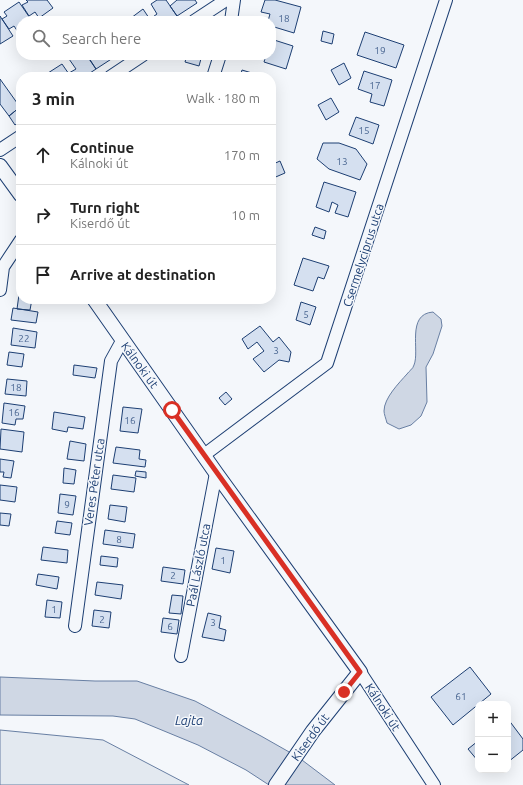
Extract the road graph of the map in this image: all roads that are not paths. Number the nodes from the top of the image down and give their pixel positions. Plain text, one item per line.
1 (226, 0) edge
2 (234, 0) edge
3 (446, 0) edge
4 (202, 16) edge
5 (232, 16) edge
6 (136, 60) edge
7 (218, 60) edge
8 (118, 72) edge
9 (215, 72) edge
10 (16, 139) edge
11 (0, 150) edge
12 (0, 166) edge
13 (16, 188) edge
14 (16, 248) edge
15 (0, 290) edge
16 (97, 304) edge
17 (122, 341) junction
18 (204, 455) junction
19 (216, 473) junction
20 (75, 626) dead end
21 (181, 656) dead end
22 (360, 672) junction
23 (276, 785) edge
24 (434, 785) edge

1 - 4 street
2 - 5 street
3 - 18 street, Csermelyciprus utca
6 - 8 street
7 - 9 street
10 - 11 street
12 - 13 street
14 - 15 street
16 - 17 street, Kálnoki út
17 - 18 street, Kálnoki út
17 - 20 street, Veres Péter utca
18 - 19 street, Kálnoki út
19 - 21 street, Paál László utca
19 - 22 street, Kálnoki út
22 - 23 street, Kiserdő út
22 - 24 street, Kálnoki út

